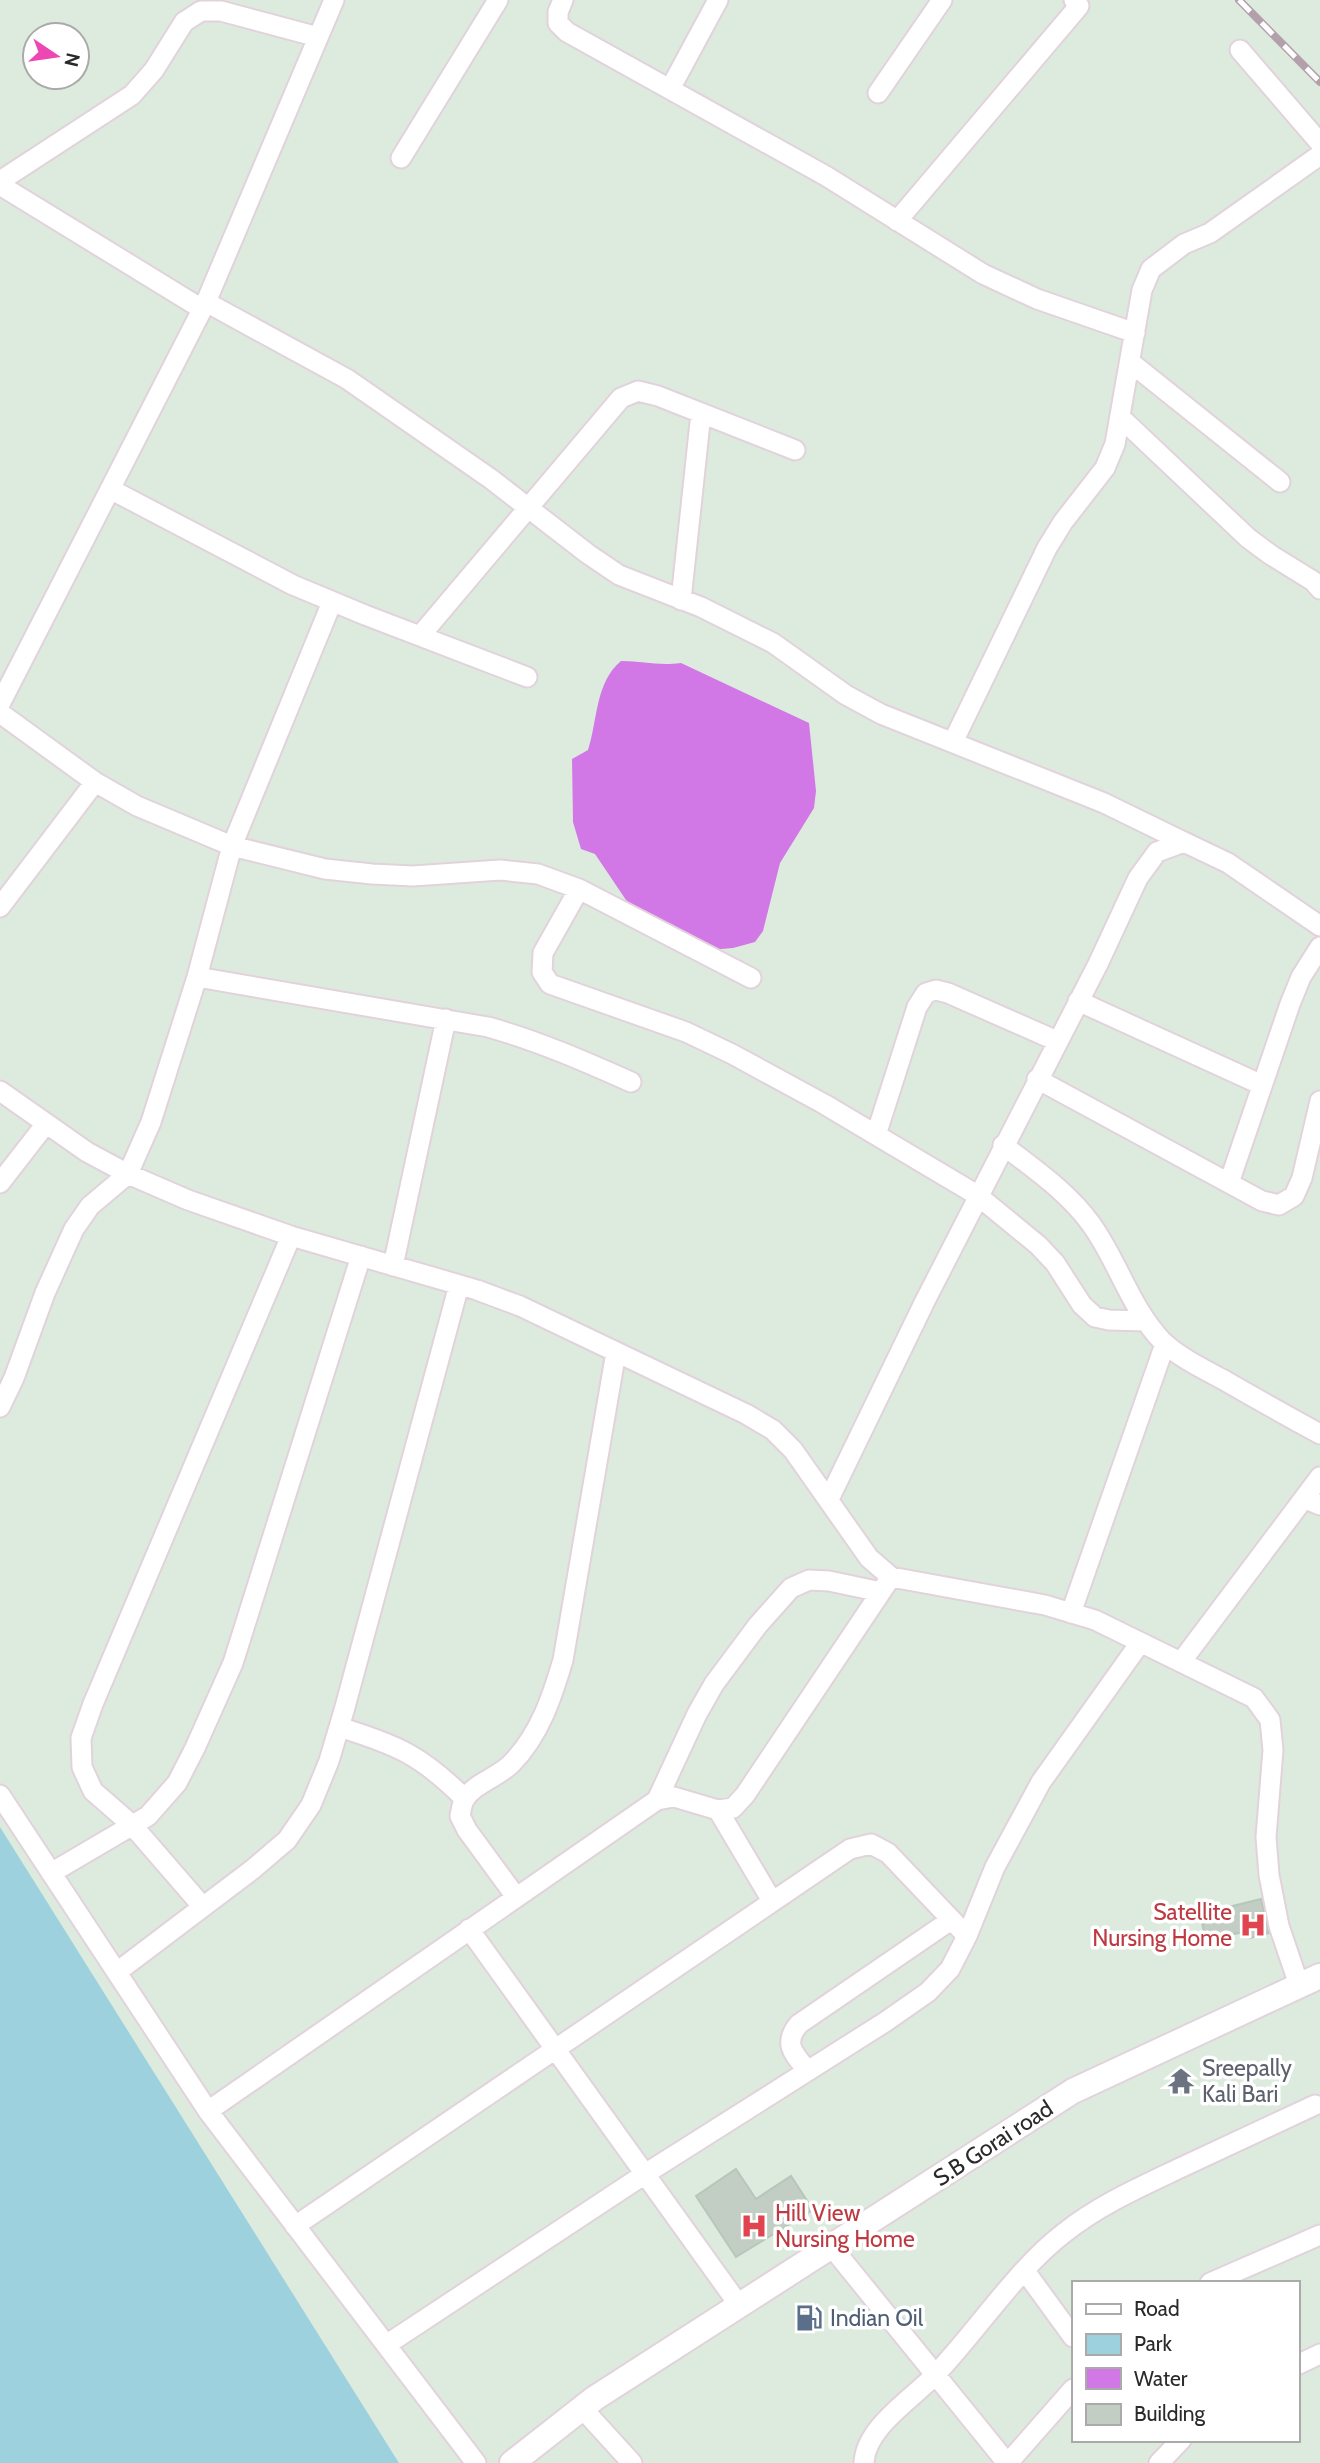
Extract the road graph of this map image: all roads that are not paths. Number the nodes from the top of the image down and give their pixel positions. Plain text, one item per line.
1 (334, 0) edge
2 (498, 0) edge
3 (563, 0) edge
4 (718, 0) edge
5 (942, 0) edge
6 (1074, 0) edge
7 (318, 37) junction
8 (1240, 50) dead end
9 (670, 89) junction
10 (877, 93) dead end
11 (1320, 143) edge
12 (1320, 155) edge
13 (401, 158) dead end
14 (0, 183) edge
15 (897, 221) junction
16 (204, 306) junction
17 (1135, 333) junction
18 (1130, 362) junction
19 (701, 413) junction
20 (1121, 418) junction
21 (795, 450) dead end
22 (1280, 482) dead end
23 (110, 489) junction
24 (528, 507) junction
25 (1320, 589) edge
26 (681, 600) junction
27 (332, 602) junction
28 (420, 636) junction
29 (527, 677) dead end
30 (0, 704) edge
31 (0, 713) edge
32 (953, 742) junction
33 (95, 782) junction
34 (1184, 842) junction
35 (232, 846) junction
36 (579, 889) junction
37 (0, 907) edge
38 (1320, 926) edge
39 (1320, 947) edge
40 (197, 977) junction
41 (751, 978) dead end
42 (1078, 1001) junction
43 (446, 1019) junction
44 (1057, 1041) junction
45 (1037, 1079) junction
46 (631, 1082) dead end
47 (1262, 1086) junction
48 (0, 1091) edge
49 (1320, 1101) edge
50 (45, 1125) junction
51 (876, 1135) junction
52 (1003, 1145) junction
53 (128, 1174) junction
54 (1229, 1182) junction
55 (0, 1183) edge
56 (977, 1195) junction
57 (291, 1236) junction
58 (361, 1256) junction
59 (393, 1266) junction
60 (459, 1285) junction
61 (1146, 1321) junction
62 (1165, 1344) junction
63 (616, 1352) junction
64 (0, 1407) edge
65 (1320, 1434) edge
66 (1320, 1477) edge
67 (830, 1499) junction
68 (1312, 1501) edge
69 (886, 1585) junction
70 (1071, 1612) junction
71 (1140, 1643) junction
72 (1181, 1662) junction
73 (339, 1727) junction
74 (0, 1795) edge
75 (465, 1799) junction
76 (657, 1800) junction
77 (719, 1810) junction
78 (132, 1825) junction
79 (51, 1873) junction
80 (516, 1897) junction
81 (772, 1901) junction
82 (203, 1907) junction
83 (951, 1920) junction
84 (469, 1929) junction
85 (967, 1936) junction
86 (117, 1972) junction
87 (1309, 1981) edge
88 (554, 2048) junction
89 (808, 2071) junction
90 (1315, 2105) dead end
91 (208, 2111) junction
92 (645, 2174) junction
93 (295, 2226) junction
94 (1318, 2240) edge
95 (831, 2246) junction
96 (1025, 2271) junction
97 (1215, 2281) edge
98 (739, 2305) junction
99 (1072, 2336) edge
100 (386, 2345) junction
101 (1320, 2354) edge
102 (1299, 2364) edge
103 (935, 2375) junction
104 (1072, 2390) edge
105 (582, 2408) junction
106 (1179, 2442) edge
107 (477, 2463) edge
108 (512, 2463) edge
109 (632, 2463) edge
110 (864, 2463) edge
111 (1007, 2463) edge
112 (1158, 2463) edge

1 - 7 street
2 - 13 street
3 - 9 street
4 - 9 street
5 - 10 street
6 - 15 street
7 - 14 street
7 - 16 street
8 - 11 street
9 - 15 street
12 - 17 street
14 - 16 street
15 - 17 street
16 - 23 street
16 - 24 street
17 - 18 street
18 - 20 street
18 - 22 street
19 - 21 street
19 - 24 street
19 - 26 street
20 - 25 street
20 - 32 street
23 - 27 street
23 - 30 street
24 - 26 street
24 - 28 street
26 - 32 street
27 - 28 street
27 - 35 street
28 - 29 street
31 - 33 street
32 - 34 street
33 - 35 street
33 - 37 street
34 - 38 street
34 - 42 street
35 - 36 street
35 - 40 street
36 - 41 street
36 - 51 street
39 - 47 street
40 - 43 street
40 - 53 street
42 - 44 street
42 - 47 street
43 - 46 street
43 - 59 street
44 - 45 street
44 - 51 street
45 - 52 street
45 - 54 street
47 - 54 street
48 - 50 street
49 - 54 street
50 - 53 street
50 - 55 street
51 - 56 street
52 - 56 street
52 - 61 street
53 - 57 street
53 - 64 street
56 - 61 street
56 - 67 street
57 - 58 street
57 - 78 street
58 - 59 street
58 - 78 street
59 - 60 street
60 - 63 street
60 - 73 street
61 - 62 street
62 - 65 street
62 - 70 street
63 - 67 street
63 - 75 street
66 - 68 street
67 - 69 street
68 - 72 street
69 - 70 street
69 - 76 street
69 - 77 street
70 - 71 street
71 - 72 street
71 - 85 street
72 - 87 street
73 - 75 street
73 - 82 street
74 - 79 street
75 - 80 street
76 - 77 street
76 - 80 street
77 - 81 street
78 - 79 street
78 - 82 street
79 - 86 street
80 - 84 street
81 - 83 street
81 - 88 street
82 - 86 street
83 - 85 street
83 - 89 street
84 - 88 street
84 - 91 street
85 - 89 street
86 - 91 street
87 - 95 street, S.B Gorai road
88 - 92 street
88 - 93 street
89 - 92 street
90 - 96 street
91 - 93 street
92 - 98 street
92 - 100 street
93 - 100 street
94 - 97 street
95 - 98 street, S.B Gorai road
95 - 103 street
96 - 99 street
96 - 103 street
98 - 105 street, S.B Gorai road
100 - 107 street
101 - 102 street
103 - 110 street
103 - 111 street
104 - 111 street
105 - 108 street, S.B Gorai road
105 - 109 street
106 - 112 street

